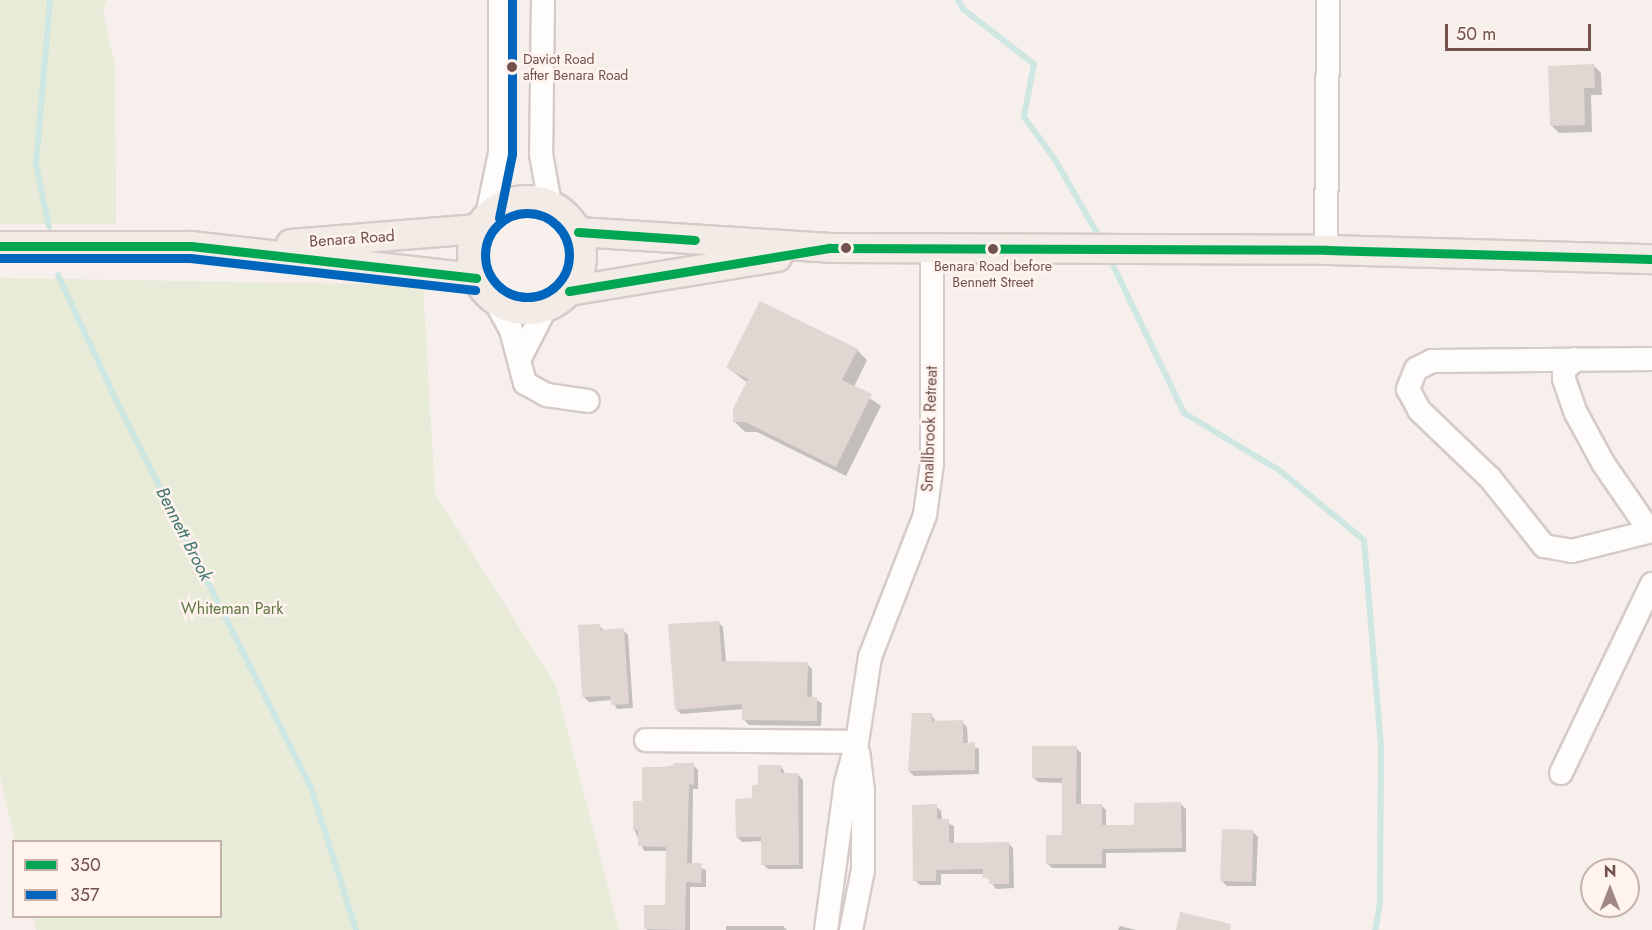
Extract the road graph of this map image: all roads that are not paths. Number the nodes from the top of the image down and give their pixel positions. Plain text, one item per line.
1 (500, 0) edge
2 (543, 0) edge
3 (1328, 0) edge
4 (550, 204) junction
5 (482, 223) junction
6 (578, 232) junction
7 (0, 246) edge
8 (830, 248) junction
9 (932, 248) junction
10 (226, 249) junction
11 (1326, 250) junction
12 (1652, 259) edge
13 (476, 278) junction
14 (569, 291) junction
15 (495, 301) junction
16 (546, 307) junction
17 (520, 358) junction
18 (1575, 359) junction
19 (1652, 359) edge
20 (588, 401) dead end
21 (1650, 531) edge
22 (1652, 584) edge
23 (646, 740) dead end
24 (857, 742) junction
25 (1560, 773) dead end
26 (827, 920) edge
27 (856, 928) edge

1 - 5 street
2 - 4 street
3 - 11 street
4 - 5 main road
4 - 6 main road
5 - 10 main road, Benara Road
5 - 13 main road
6 - 8 main road
6 - 14 main road
7 - 10 main road, Benara Road
8 - 9 main road
8 - 14 main road
9 - 11 main road
9 - 24 street, Smallbrook Retreat
10 - 13 main road, Benara Road
11 - 12 main road
13 - 15 main road
14 - 16 main road
15 - 16 main road
15 - 17 street
16 - 17 street
17 - 20 street
18 - 19 street
18 - 21 street
18 - 21 street
22 - 25 street
23 - 24 street
24 - 26 street, Smallbrook Retreat
24 - 27 street, Smallbrook Retreat
26 - 27 street

